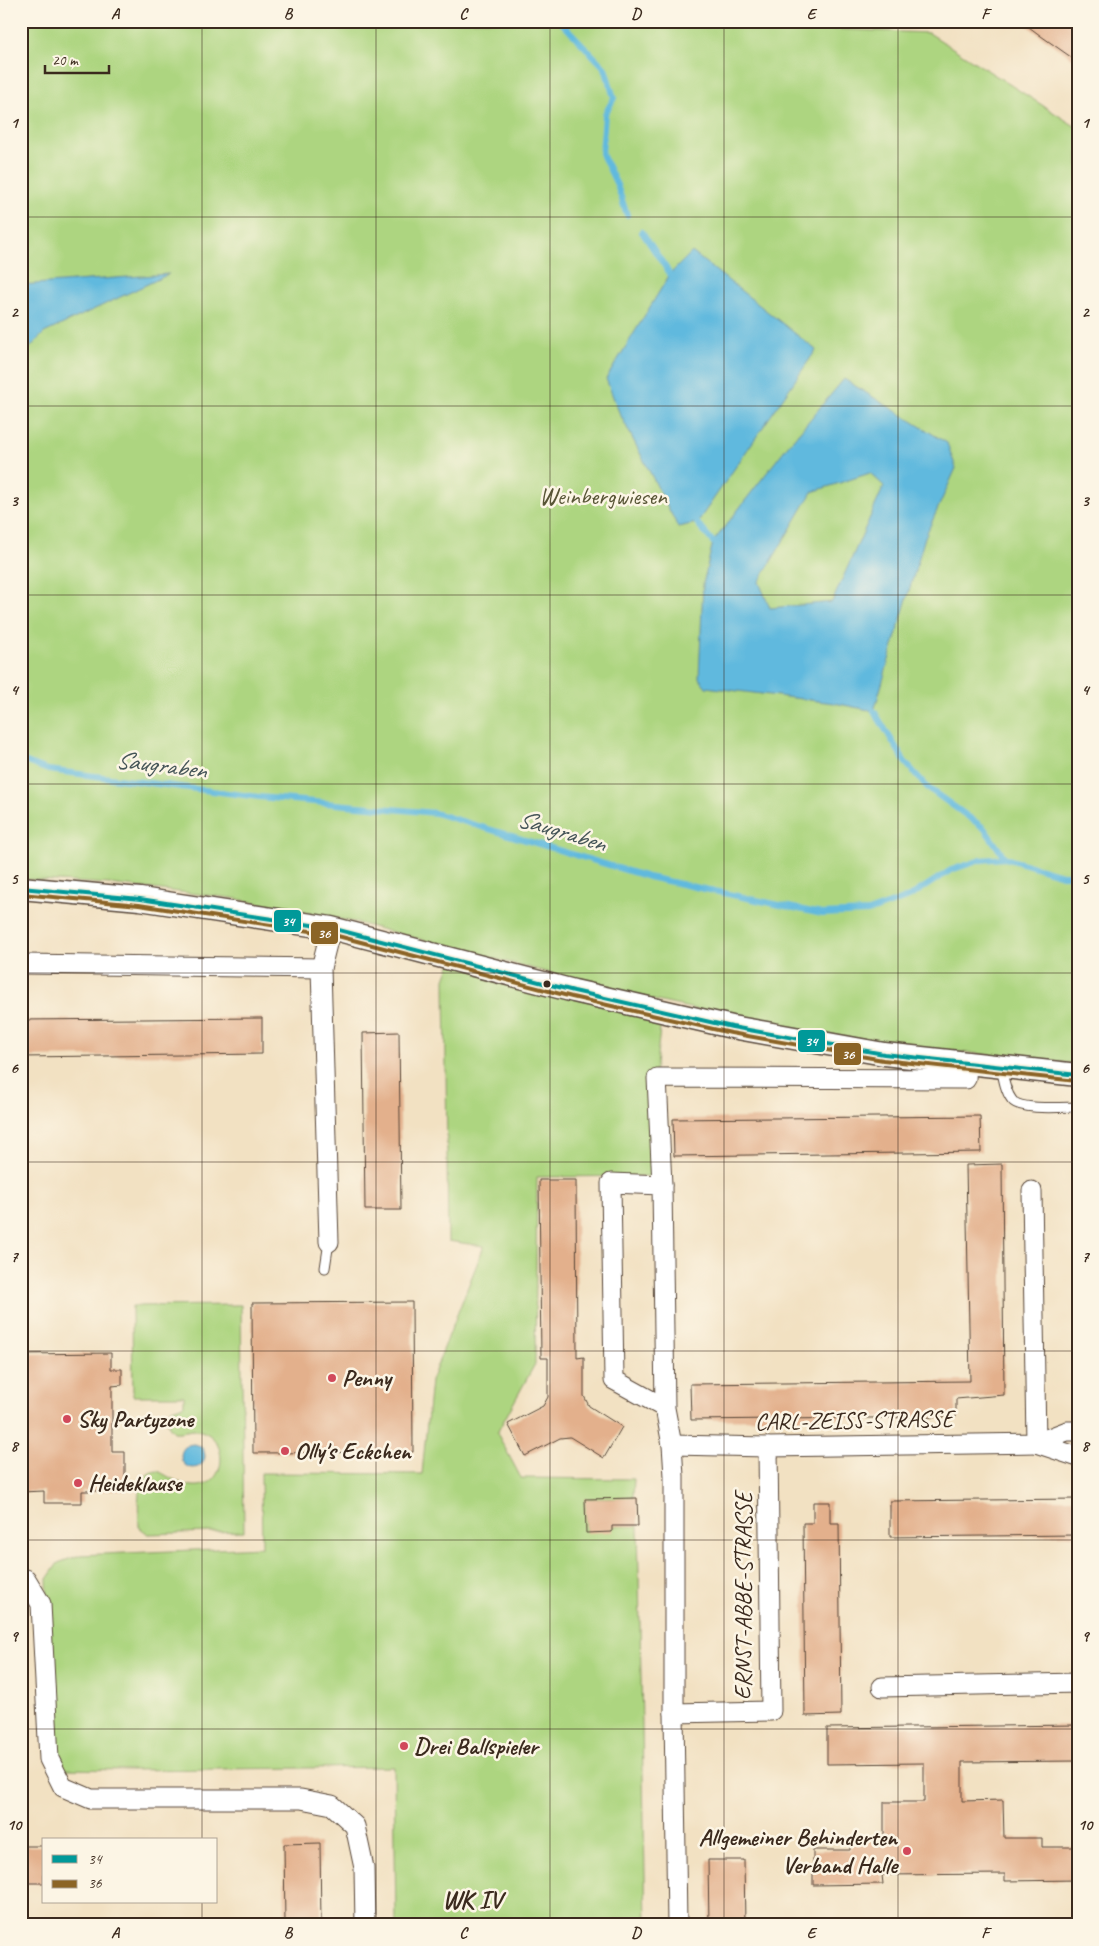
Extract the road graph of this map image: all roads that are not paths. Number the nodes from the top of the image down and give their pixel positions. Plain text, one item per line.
1 (21, 888) edge
2 (332, 928) junction
3 (21, 964) edge
4 (321, 968) junction
5 (967, 1062) junction
6 (1001, 1066) junction
7 (1078, 1075) edge
8 (1078, 1107) edge
9 (662, 1185) junction
10 (1032, 1191) dead end
11 (329, 1242) joint
12 (325, 1268) dead end
13 (665, 1408) junction
14 (1078, 1431) edge
15 (1036, 1443) junction
16 (672, 1445) junction
17 (768, 1447) junction
18 (1078, 1456) edge
19 (21, 1578) edge
20 (1078, 1684) edge
21 (882, 1687) dead end
22 (674, 1713) junction
23 (365, 1925) edge
24 (677, 1925) edge

1 - 2 street
2 - 4 street
2 - 5 street
3 - 4 street
4 - 11 street
5 - 6 street
5 - 9 street
6 - 7 street
6 - 8 lane
9 - 13 street
9 - 13 street
10 - 15 street
11 - 12 lane
13 - 16 street
14 - 15 street, CARL-ZEISS-STRASSE
15 - 17 street, CARL-ZEISS-STRASSE
15 - 18 street, CARL-ZEISS-STRASSE
16 - 17 street, CARL-ZEISS-STRASSE
16 - 22 street
17 - 22 street, ERNST-ABBE-STRASSE
19 - 23 street
20 - 21 street
22 - 24 street

